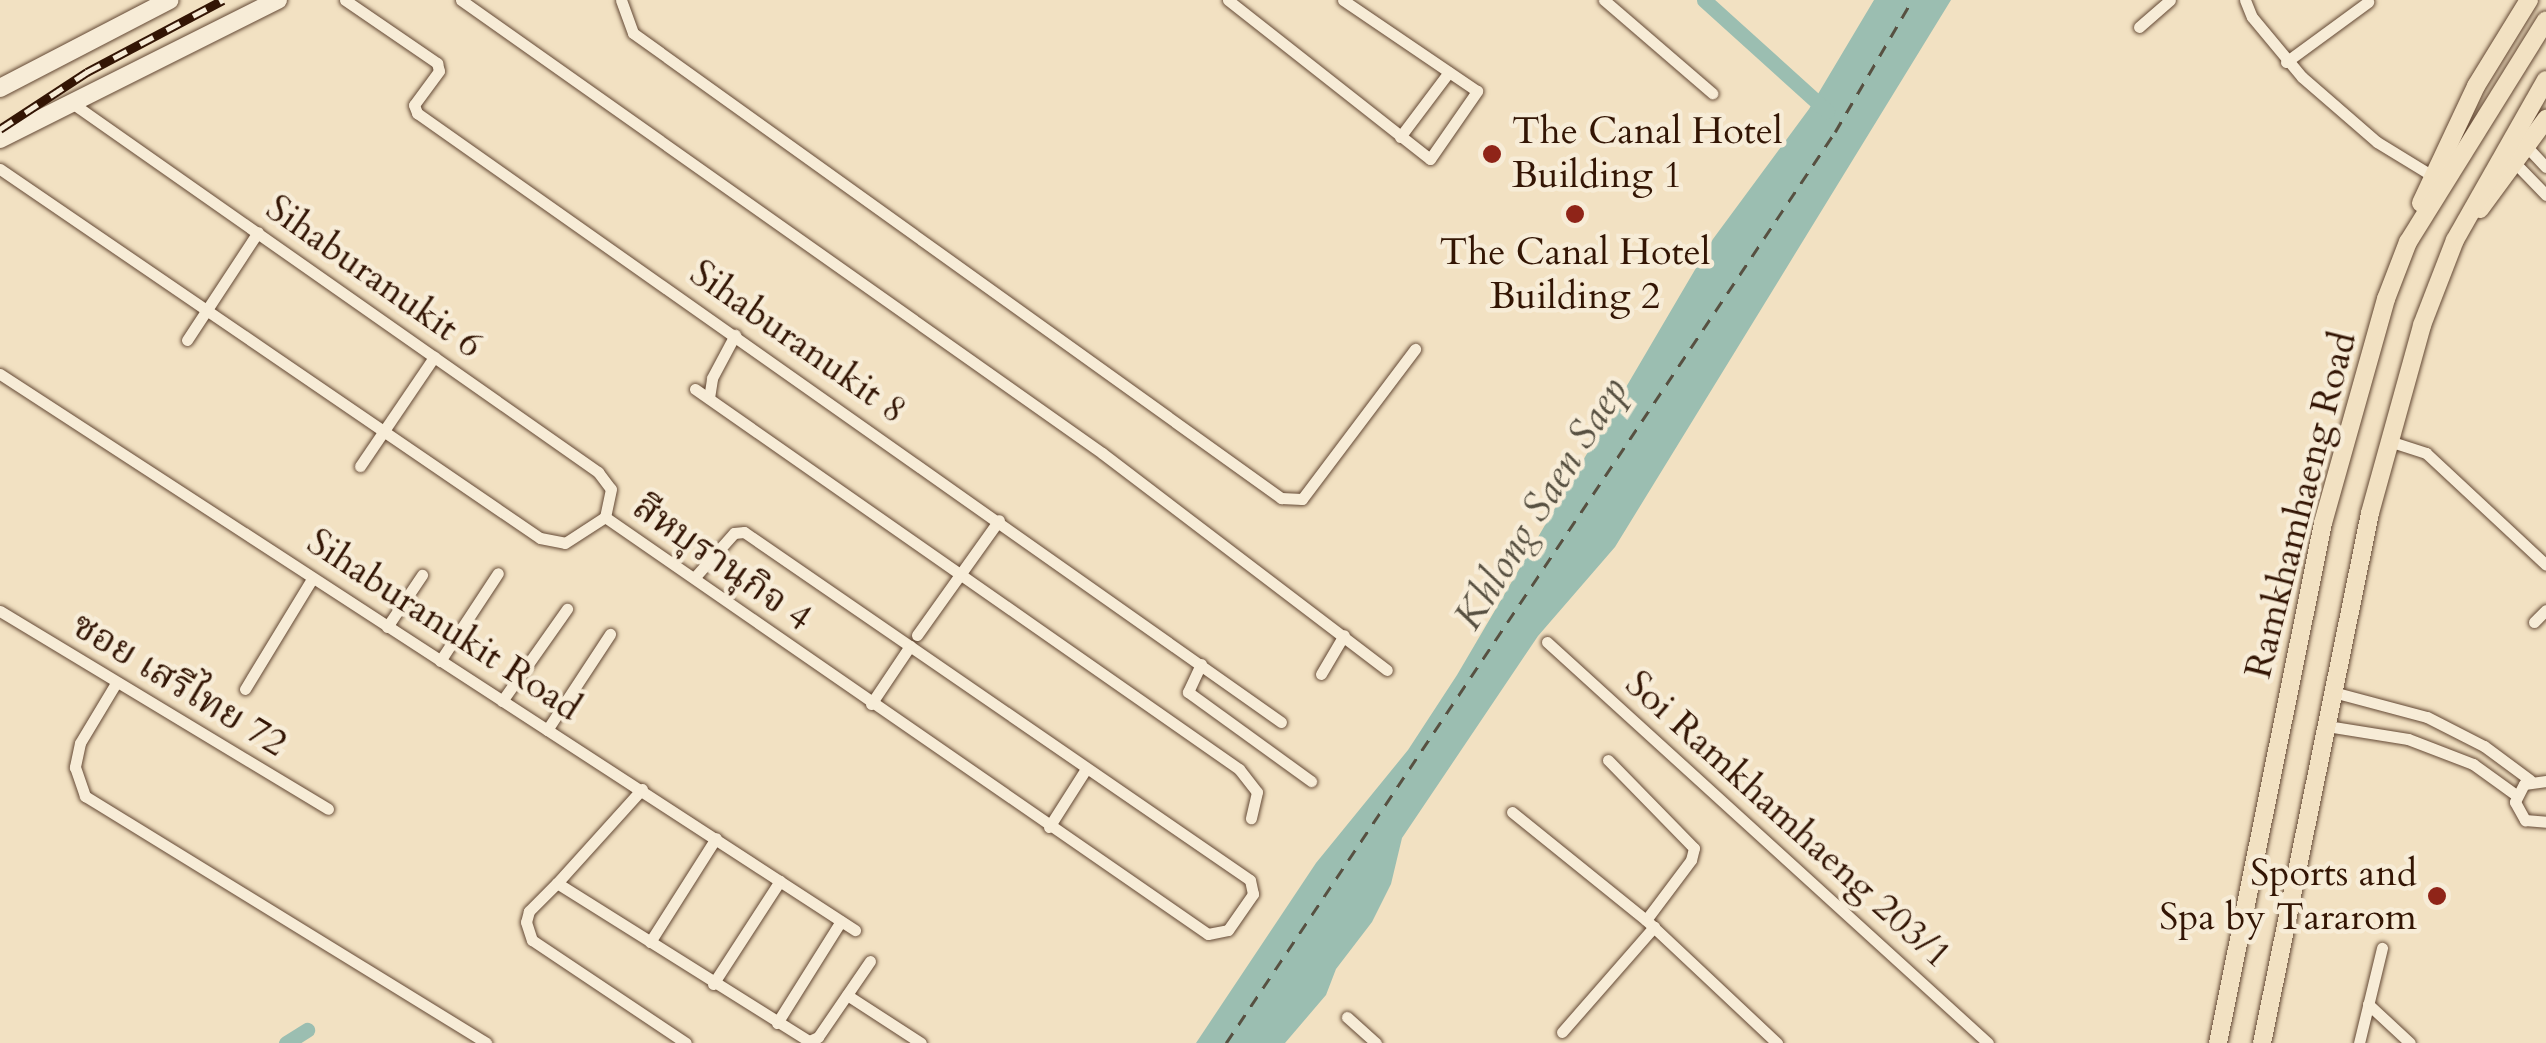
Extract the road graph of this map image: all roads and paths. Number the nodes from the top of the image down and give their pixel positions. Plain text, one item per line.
1 (170, 0) edge
2 (278, 0) edge
3 (345, 0) edge
4 (460, 0) edge
5 (621, 0) edge
6 (1228, 0) edge
7 (1343, 0) edge
8 (1604, 0) edge
9 (2170, 0) edge
10 (2245, 0) edge
11 (2529, 0) edge
12 (2368, 2) edge
13 (2546, 20) edge
14 (2139, 27) dead end
15 (2286, 62) junction
16 (1449, 72) junction
17 (2546, 80) edge
18 (0, 88) edge
19 (1712, 93) dead end
20 (72, 103) junction
21 (2546, 119) edge
22 (1400, 137) junction
23 (0, 139) edge
24 (2528, 148) junction
25 (2516, 164) junction
26 (2546, 167) edge
27 (0, 169) edge
28 (2431, 175) junction
29 (2546, 195) edge
30 (258, 232) junction
31 (2454, 240) junction
32 (2408, 242) junction
33 (206, 308) junction
34 (735, 335) junction
35 (187, 340) dead end
36 (1415, 350) dead end
37 (434, 358) junction
38 (0, 374) edge
39 (695, 388) dead end
40 (709, 398) junction
41 (383, 430) junction
42 (2390, 441) junction
43 (360, 466) dead end
44 (605, 517) junction
45 (999, 520) junction
46 (2546, 565) edge
47 (959, 572) junction
48 (498, 573) dead end
49 (422, 575) dead end
50 (694, 578) junction
51 (312, 579) junction
52 (567, 609) dead end
53 (0, 610) edge
54 (2546, 610) edge
55 (2534, 622) dead end
56 (387, 628) junction
57 (610, 634) dead end
58 (1344, 636) junction
59 (914, 640) junction
60 (1547, 642) dead end
61 (440, 661) junction
62 (1201, 664) junction
63 (1387, 670) dead end
64 (1320, 674) dead end
65 (116, 683) junction
66 (245, 689) dead end
67 (2333, 692) junction
68 (502, 702) junction
69 (871, 704) junction
70 (1281, 722) dead end
71 (2326, 726) junction
72 (547, 730) junction
73 (2484, 746) junction
74 (1608, 760) dead end
75 (2473, 764) junction
76 (1086, 769) junction
77 (1311, 780) dead end
78 (2530, 780) junction
79 (2546, 781) edge
80 (642, 789) junction
81 (2516, 795) junction
82 (328, 809) dead end
83 (1512, 812) dead end
84 (1251, 818) dead end
85 (2546, 823) edge
86 (1049, 827) junction
87 (716, 838) junction
88 (780, 881) junction
89 (557, 882) junction
90 (840, 921) junction
91 (1650, 923) junction
92 (854, 930) dead end
93 (650, 942) junction
94 (2382, 948) dead end
95 (870, 961) dead end
96 (713, 984) junction
97 (847, 995) junction
98 (2368, 1004) junction
99 (1346, 1017) dead end
100 (777, 1023) junction
101 (1562, 1032) dead end
102 (486, 1043) edge
103 (686, 1043) edge
104 (920, 1043) edge
105 (1376, 1043) edge
106 (1777, 1043) edge
107 (1988, 1043) edge
108 (2218, 1043) edge
109 (2262, 1043) edge
110 (2359, 1043) edge
111 (2410, 1043) edge

1 - 18 main road
2 - 20 main road
3 - 34 street, Sihaburanukit 8
4 - 58 street
5 - 36 street
6 - 22 street
7 - 16 street
8 - 19 street
9 - 14 street
10 - 15 street
11 - 28 main road
12 - 15 street
13 - 32 main road, Ramkhamhaeng Road
15 - 28 street
16 - 22 street
16 - 22 street
17 - 31 main road, Ramkhamhaeng Road
20 - 23 main road
20 - 30 street, Sihaburanukit 6
21 - 24 main road
24 - 25 main road
24 - 26 street
25 - 29 street
25 - 31 main road
27 - 33 street, สีหบุรานุกิจ 4
28 - 32 main road
30 - 33 street
30 - 37 street, Sihaburanukit 6
31 - 42 main road, Ramkhamhaeng Road
32 - 108 main road, Ramkhamhaeng Road
33 - 35 street
33 - 41 street, สีหบุรานุกิจ 4
34 - 40 street
34 - 45 street, Sihaburanukit 8
37 - 41 street
37 - 44 street, Sihaburanukit 6
38 - 51 street, Sihaburanukit Road
39 - 40 street
40 - 47 street
41 - 43 street
41 - 44 street, สีหบุรานุกิจ 4
42 - 46 street
42 - 67 main road, Ramkhamhaeng Road
44 - 50 street, สีหบุรานุกิจ 4
45 - 47 street
45 - 62 street, Sihaburanukit 8
47 - 59 street
47 - 84 street
48 - 61 street
49 - 56 street
50 - 59 street
50 - 69 street, สีหบุรานุกิจ 4
51 - 56 street, Sihaburanukit Road
51 - 66 street
52 - 68 street
53 - 65 street, ซอย เสรีไทย 72
54 - 55 street
56 - 61 street, Sihaburanukit Road
57 - 72 street
58 - 63 street
58 - 64 street
59 - 69 street
59 - 76 street
60 - 107 street, Soi Ramkhamhaeng 203/1
61 - 68 street, Sihaburanukit Road
62 - 70 street, Sihaburanukit 8
62 - 77 street
65 - 82 street, ซอย เสรีไทย 72
65 - 102 street
67 - 71 main road, Ramkhamhaeng Road
67 - 73 street
68 - 72 street, Sihaburanukit Road
69 - 86 street, สีหบุรานุกิจ 4
71 - 75 street
71 - 109 main road, Ramkhamhaeng Road
72 - 80 street, Sihaburanukit Road
73 - 75 street
73 - 78 street
74 - 91 street
75 - 81 street
76 - 86 street
76 - 86 street, สีหบุรานุกิจ 4
78 - 79 street
78 - 81 street
80 - 87 street, Sihaburanukit Road
80 - 89 street
81 - 85 street
83 - 91 street
87 - 88 street, Sihaburanukit Road
87 - 93 street
88 - 90 street, Sihaburanukit Road
88 - 96 street
89 - 93 street
89 - 103 street
90 - 92 street, Sihaburanukit Road
90 - 100 street
91 - 101 street
91 - 106 street
93 - 96 street
94 - 98 street
95 - 97 street
96 - 100 street
97 - 100 street
97 - 104 street
98 - 110 street
98 - 111 street
99 - 105 street

